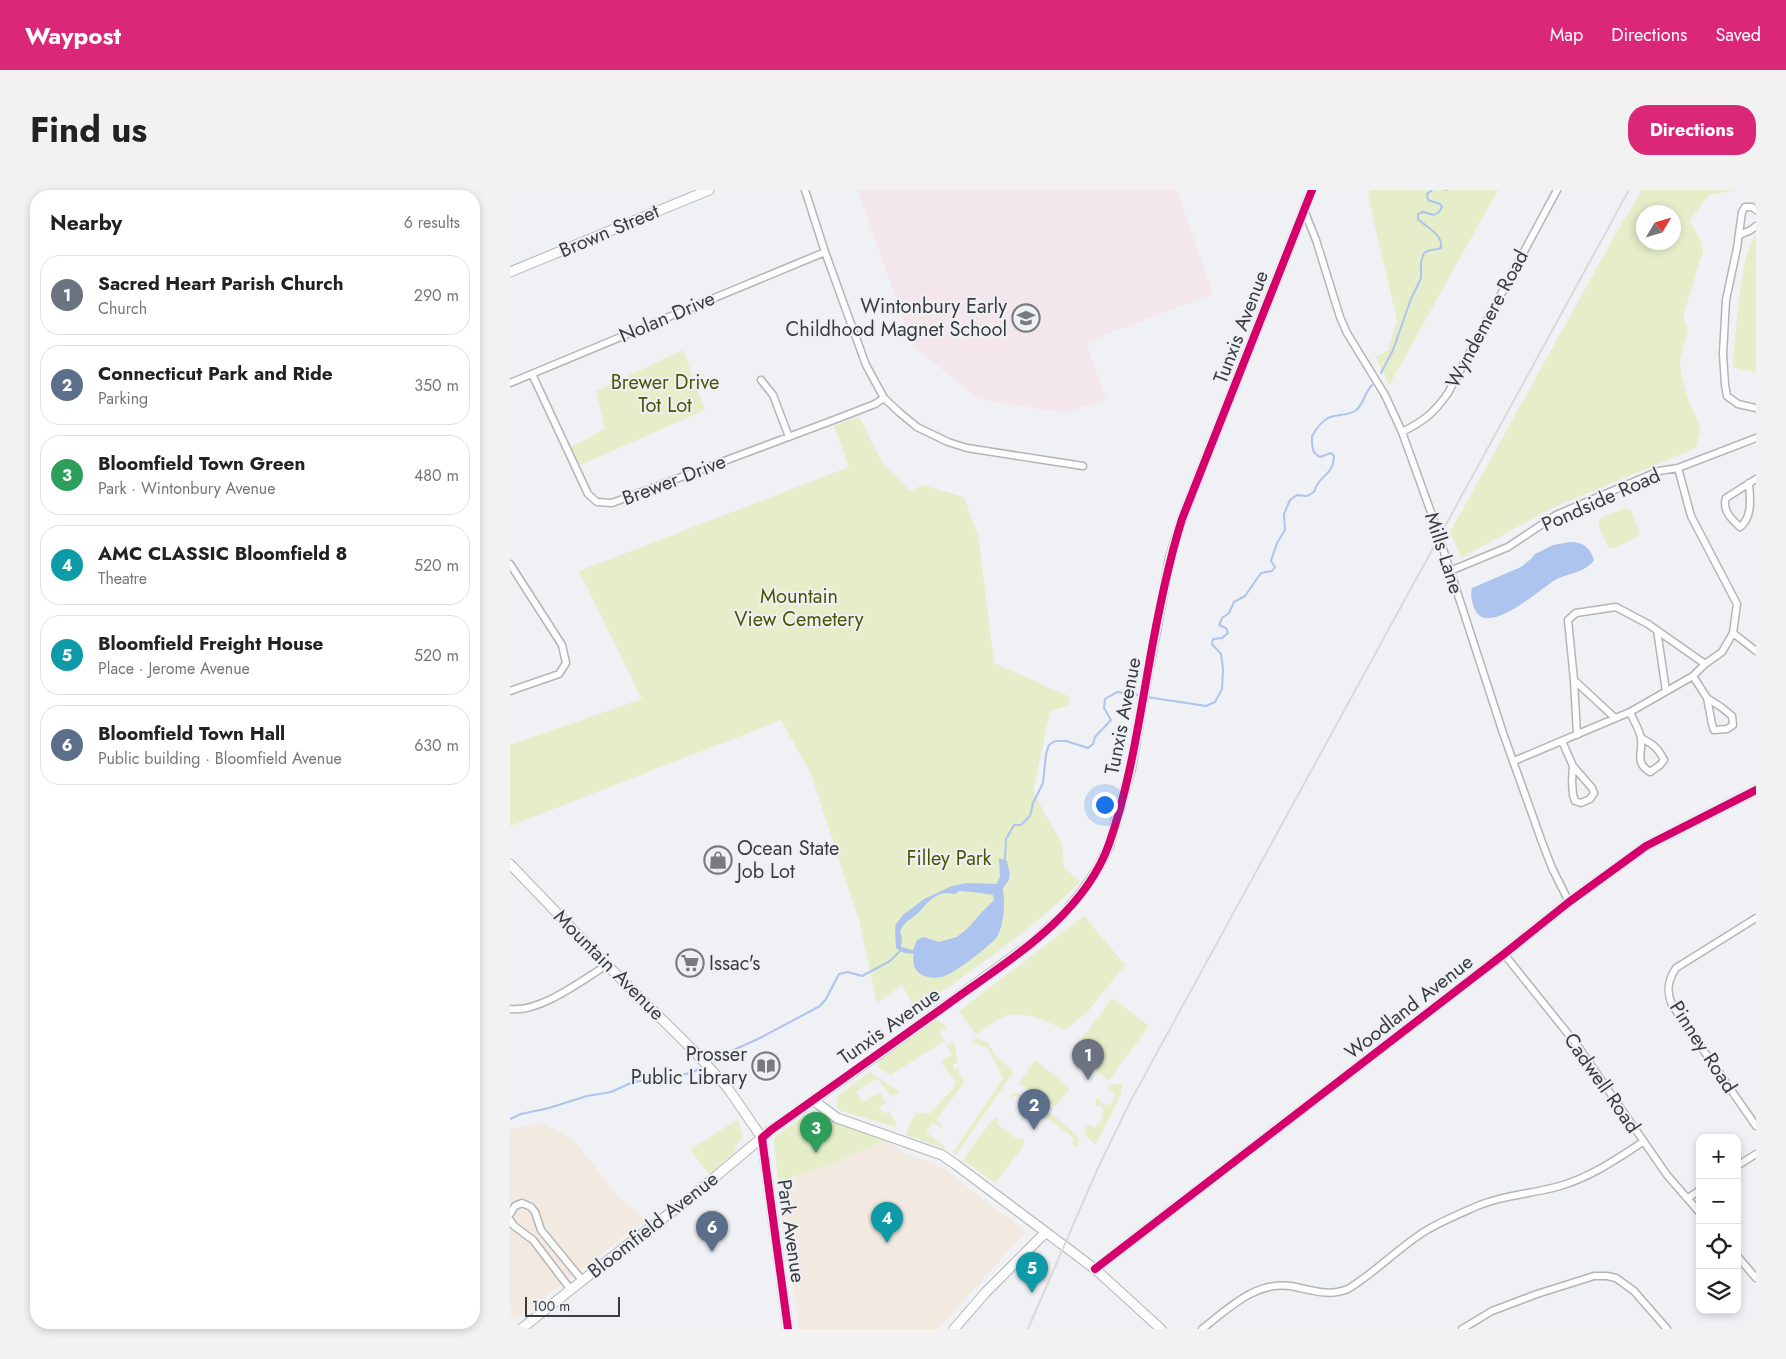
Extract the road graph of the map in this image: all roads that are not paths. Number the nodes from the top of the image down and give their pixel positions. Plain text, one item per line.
1 (708, 190) edge
2 (805, 190) edge
3 (1557, 190) edge
4 (1311, 191) edge
5 (1304, 210) junction
6 (1756, 210) edge
7 (1756, 226) edge
8 (1739, 235) junction
9 (825, 252) junction
10 (510, 272) edge
11 (532, 374) junction
12 (761, 380) dead end
13 (510, 383) edge
14 (884, 398) junction
15 (1756, 408) edge
16 (1402, 432) junction
17 (789, 437) junction
18 (1756, 438) edge
19 (1083, 466) dead end
20 (1678, 468) junction
21 (1756, 479) edge
22 (1749, 483) junction
23 (510, 564) edge
24 (1450, 571) junction
25 (1657, 630) junction
26 (1733, 633) junction
27 (1756, 652) edge
28 (1705, 664) junction
29 (1693, 676) junction
30 (1574, 680) junction
31 (510, 691) edge
32 (1666, 691) junction
33 (1707, 698) junction
34 (1630, 712) junction
35 (1616, 718) junction
36 (1577, 735) junction
37 (1641, 738) junction
38 (1562, 741) junction
39 (1514, 761) junction
40 (1573, 766) junction
41 (1756, 790) edge
42 (510, 864) edge
43 (1570, 902) junction
44 (1756, 918) edge
45 (1504, 954) junction
46 (607, 965) junction
47 (510, 1009) edge
48 (814, 1100) junction
49 (1756, 1126) edge
50 (762, 1138) junction
51 (1643, 1142) junction
52 (1756, 1154) edge
53 (1741, 1163) edge
54 (1696, 1193) edge
55 (1688, 1198) junction
56 (1696, 1208) edge
57 (510, 1214) edge
58 (510, 1220) edge
59 (1045, 1233) junction
60 (1741, 1261) edge
61 (1095, 1269) junction
62 (1756, 1278) edge
63 (582, 1280) junction
64 (571, 1290) junction
65 (521, 1329) edge
66 (788, 1329) edge
67 (954, 1329) edge
68 (1161, 1329) edge
69 (1202, 1329) edge
70 (1462, 1329) edge
71 (1667, 1329) edge

1 - 10 main road, Brown Street
2 - 9 street
3 - 16 street, Wyndemere Road
4 - 5 main road, Tunxis Avenue
5 - 16 street, Mills Lane
5 - 48 main road, Tunxis Avenue
6 - 8 street
7 - 8 street
8 - 15 street
9 - 11 street, Nolan Drive
9 - 14 street
11 - 13 street, Nolan Drive
11 - 17 street, Brewer Drive
12 - 17 street
14 - 17 street, Brewer Drive
14 - 19 street
16 - 24 street, Mills Lane
18 - 20 street, Pondside Road
20 - 24 street, Pondside Road
20 - 26 street
21 - 22 street
22 - 22 street
23 - 31 street
24 - 39 street, Mills Lane
25 - 28 street
25 - 30 street
25 - 32 street
26 - 27 street
26 - 28 street
28 - 29 street
29 - 32 street
29 - 33 street
30 - 35 street
30 - 36 street
32 - 34 street
33 - 33 street
34 - 35 street
34 - 37 street
35 - 36 street
36 - 38 street
37 - 37 street
38 - 39 street
38 - 40 street
39 - 43 street, Mills Lane
40 - 40 street
41 - 43 main road, Woodland Avenue
42 - 46 main road, Mountain Avenue
43 - 45 main road, Woodland Avenue
44 - 49 street, Pinney Road
45 - 51 street, Cadwell Road
45 - 61 main road, Woodland Avenue
46 - 47 street
46 - 50 main road, Mountain Avenue
48 - 50 main road, Tunxis Avenue
48 - 59 main road
50 - 63 main road, Bloomfield Avenue
50 - 66 main road, Park Avenue
51 - 55 street, Cadwell Road
51 - 69 street
52 - 53 street
54 - 55 street
55 - 56 street, Cadwell Road
57 - 63 street
58 - 64 street
59 - 61 main road
59 - 67 main road
60 - 62 street
61 - 68 main road
63 - 64 main road, Bloomfield Avenue
64 - 65 main road, Bloomfield Avenue
70 - 71 street

